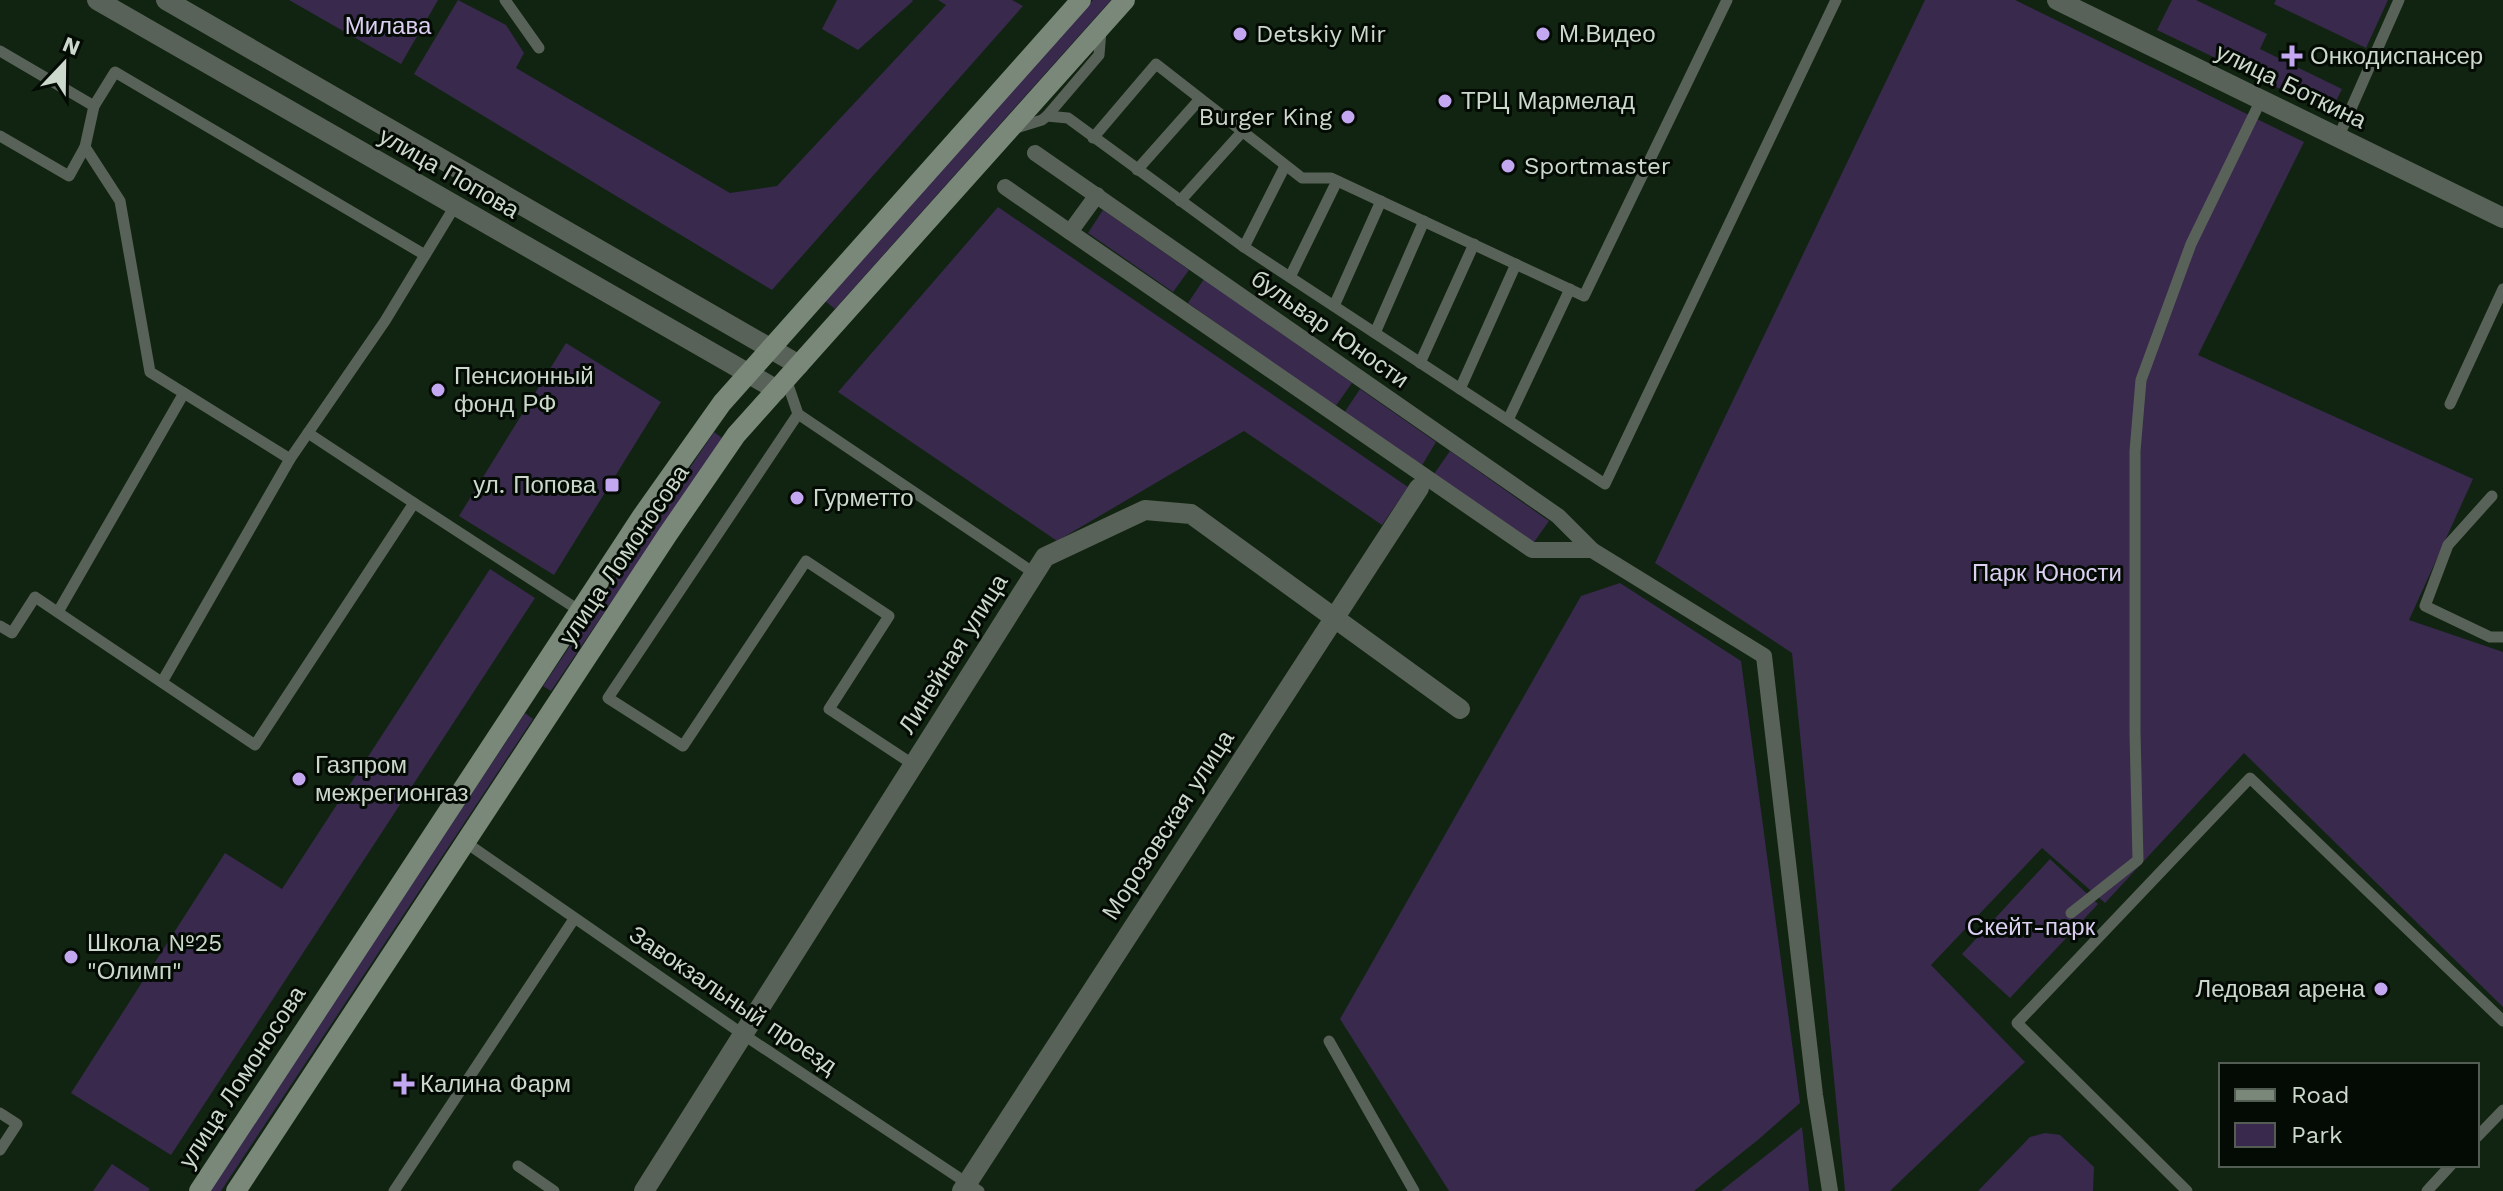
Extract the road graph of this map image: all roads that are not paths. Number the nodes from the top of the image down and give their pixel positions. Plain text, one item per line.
1 (97, 0) edge
2 (166, 0) edge
3 (505, 0) edge
4 (1125, 0) edge
5 (1727, 0) edge
6 (1836, 0) edge
7 (2057, 0) edge
8 (2399, 0) edge
9 (1073, 2) edge
10 (1101, 26) junction
11 (539, 48) dead end
12 (0, 51) edge
13 (1200, 99) junction
14 (2261, 100) junction
15 (94, 106) junction
16 (1047, 116) junction
17 (1012, 129) junction
18 (1242, 132) junction
19 (0, 136) edge
20 (1093, 138) junction
21 (2338, 138) junction
22 (85, 147) junction
23 (1035, 153) dead end
24 (1285, 166) junction
25 (1137, 170) junction
26 (1337, 181) junction
27 (1005, 187) dead end
28 (1097, 195) junction
29 (1180, 201) junction
30 (1381, 201) junction
31 (455, 206) junction
32 (2503, 218) edge
33 (1424, 221) junction
34 (1070, 232) junction
35 (1474, 244) junction
36 (1244, 247) junction
37 (425, 255) junction
38 (1516, 264) junction
39 (1290, 277) junction
40 (1570, 289) junction
41 (2503, 289) edge
42 (1334, 306) junction
43 (1375, 333) junction
44 (770, 348) junction
45 (1420, 363) junction
46 (747, 374) junction
47 (787, 378) junction
48 (1460, 389) junction
49 (184, 393) junction
50 (2450, 404) dead end
51 (798, 414) junction
52 (1508, 420) junction
53 (308, 433) junction
54 (290, 459) junction
55 (1419, 488) dead end
56 (2492, 496) dead end
57 (414, 503) junction
58 (1592, 550) junction
59 (1034, 573) junction
60 (580, 611) junction
61 (58, 612) junction
62 (1334, 616) junction
63 (0, 626) edge
64 (2503, 637) edge
65 (162, 682) junction
66 (525, 694) junction
67 (1460, 709) dead end
68 (551, 711) junction
69 (914, 765) junction
70 (465, 842) junction
71 (2071, 913) dead end
72 (574, 919) junction
73 (2503, 1021) edge
74 (744, 1035) junction
75 (1329, 1041) dead end
76 (2503, 1110) edge
77 (0, 1113) edge
78 (2479, 1135) edge
79 (0, 1150) edge
80 (518, 1166) dead end
81 (2449, 1167) edge
82 (970, 1188) edge
83 (1411, 1190) edge
84 (199, 1191) edge
85 (236, 1191) edge
86 (394, 1191) edge
87 (554, 1191) edge
88 (644, 1191) edge
89 (1830, 1191) edge
90 (2187, 1191) edge
91 (2427, 1191) edge

1 - 31 street, улица Попова
2 - 44 street, улица Попова
3 - 11 lane
4 - 10 main road, улица Ломоносова
5 - 40 lane
6 - 52 lane
7 - 14 street, улица Боткина
8 - 21 lane
9 - 44 main road, улица Ломоносова
10 - 16 lane
10 - 17 main road, улица Ломоносова
12 - 15 lane
13 - 18 lane
13 - 20 lane
13 - 25 lane
14 - 21 street, улица Боткина
14 - 71 lane
15 - 22 lane
15 - 37 lane
16 - 17 lane
16 - 20 lane
17 - 47 main road, улица Ломоносова
18 - 24 lane
18 - 29 lane
19 - 22 lane
20 - 25 lane
21 - 32 street, улица Боткина
22 - 49 lane
23 - 28 street, бульвар Юности
24 - 26 lane
24 - 36 lane
25 - 29 lane
26 - 30 lane
26 - 39 lane
27 - 34 street
28 - 34 street
28 - 58 street, бульвар Юности
29 - 36 lane
30 - 33 lane
30 - 42 lane
31 - 37 lane
31 - 46 street, улица Попова
33 - 35 lane
33 - 43 lane
34 - 58 street
35 - 38 lane
35 - 45 lane
36 - 39 lane
37 - 53 lane
38 - 40 lane
38 - 48 lane
39 - 42 lane
40 - 52 lane
41 - 50 lane
42 - 43 lane
43 - 45 lane
44 - 46 main road, улица Ломоносова
44 - 47 street, улица Попова
45 - 48 lane
46 - 47 street, улица Попова
46 - 60 main road, улица Ломоносова
47 - 51 lane
47 - 68 main road, улица Ломоносова
48 - 52 lane
49 - 54 lane
49 - 61 lane
51 - 59 lane
51 - 69 lane
53 - 54 lane
53 - 57 lane
54 - 65 lane
55 - 62 street, Морозовская улица
56 - 64 lane
57 - 60 lane
57 - 65 lane
58 - 89 street, бульвар Юности
59 - 62 street, Линейная улица
59 - 69 street, Линейная улица
60 - 66 main road, улица Ломоносова
61 - 63 lane
61 - 65 lane
62 - 67 street, Линейная улица
62 - 82 street, Морозовская улица
66 - 68 main road
66 - 84 main road, улица Ломоносова
68 - 70 main road, улица Ломоносова
69 - 74 street, Линейная улица
70 - 72 lane, Завокзальный проезд
70 - 85 main road, улица Ломоносова
72 - 74 lane, Завокзальный проезд
72 - 86 lane
73 - 90 lane
74 - 82 lane, Завокзальный проезд
74 - 88 street, Линейная улица
75 - 83 lane
76 - 78 lane
77 - 79 lane
80 - 87 lane
81 - 91 lane

